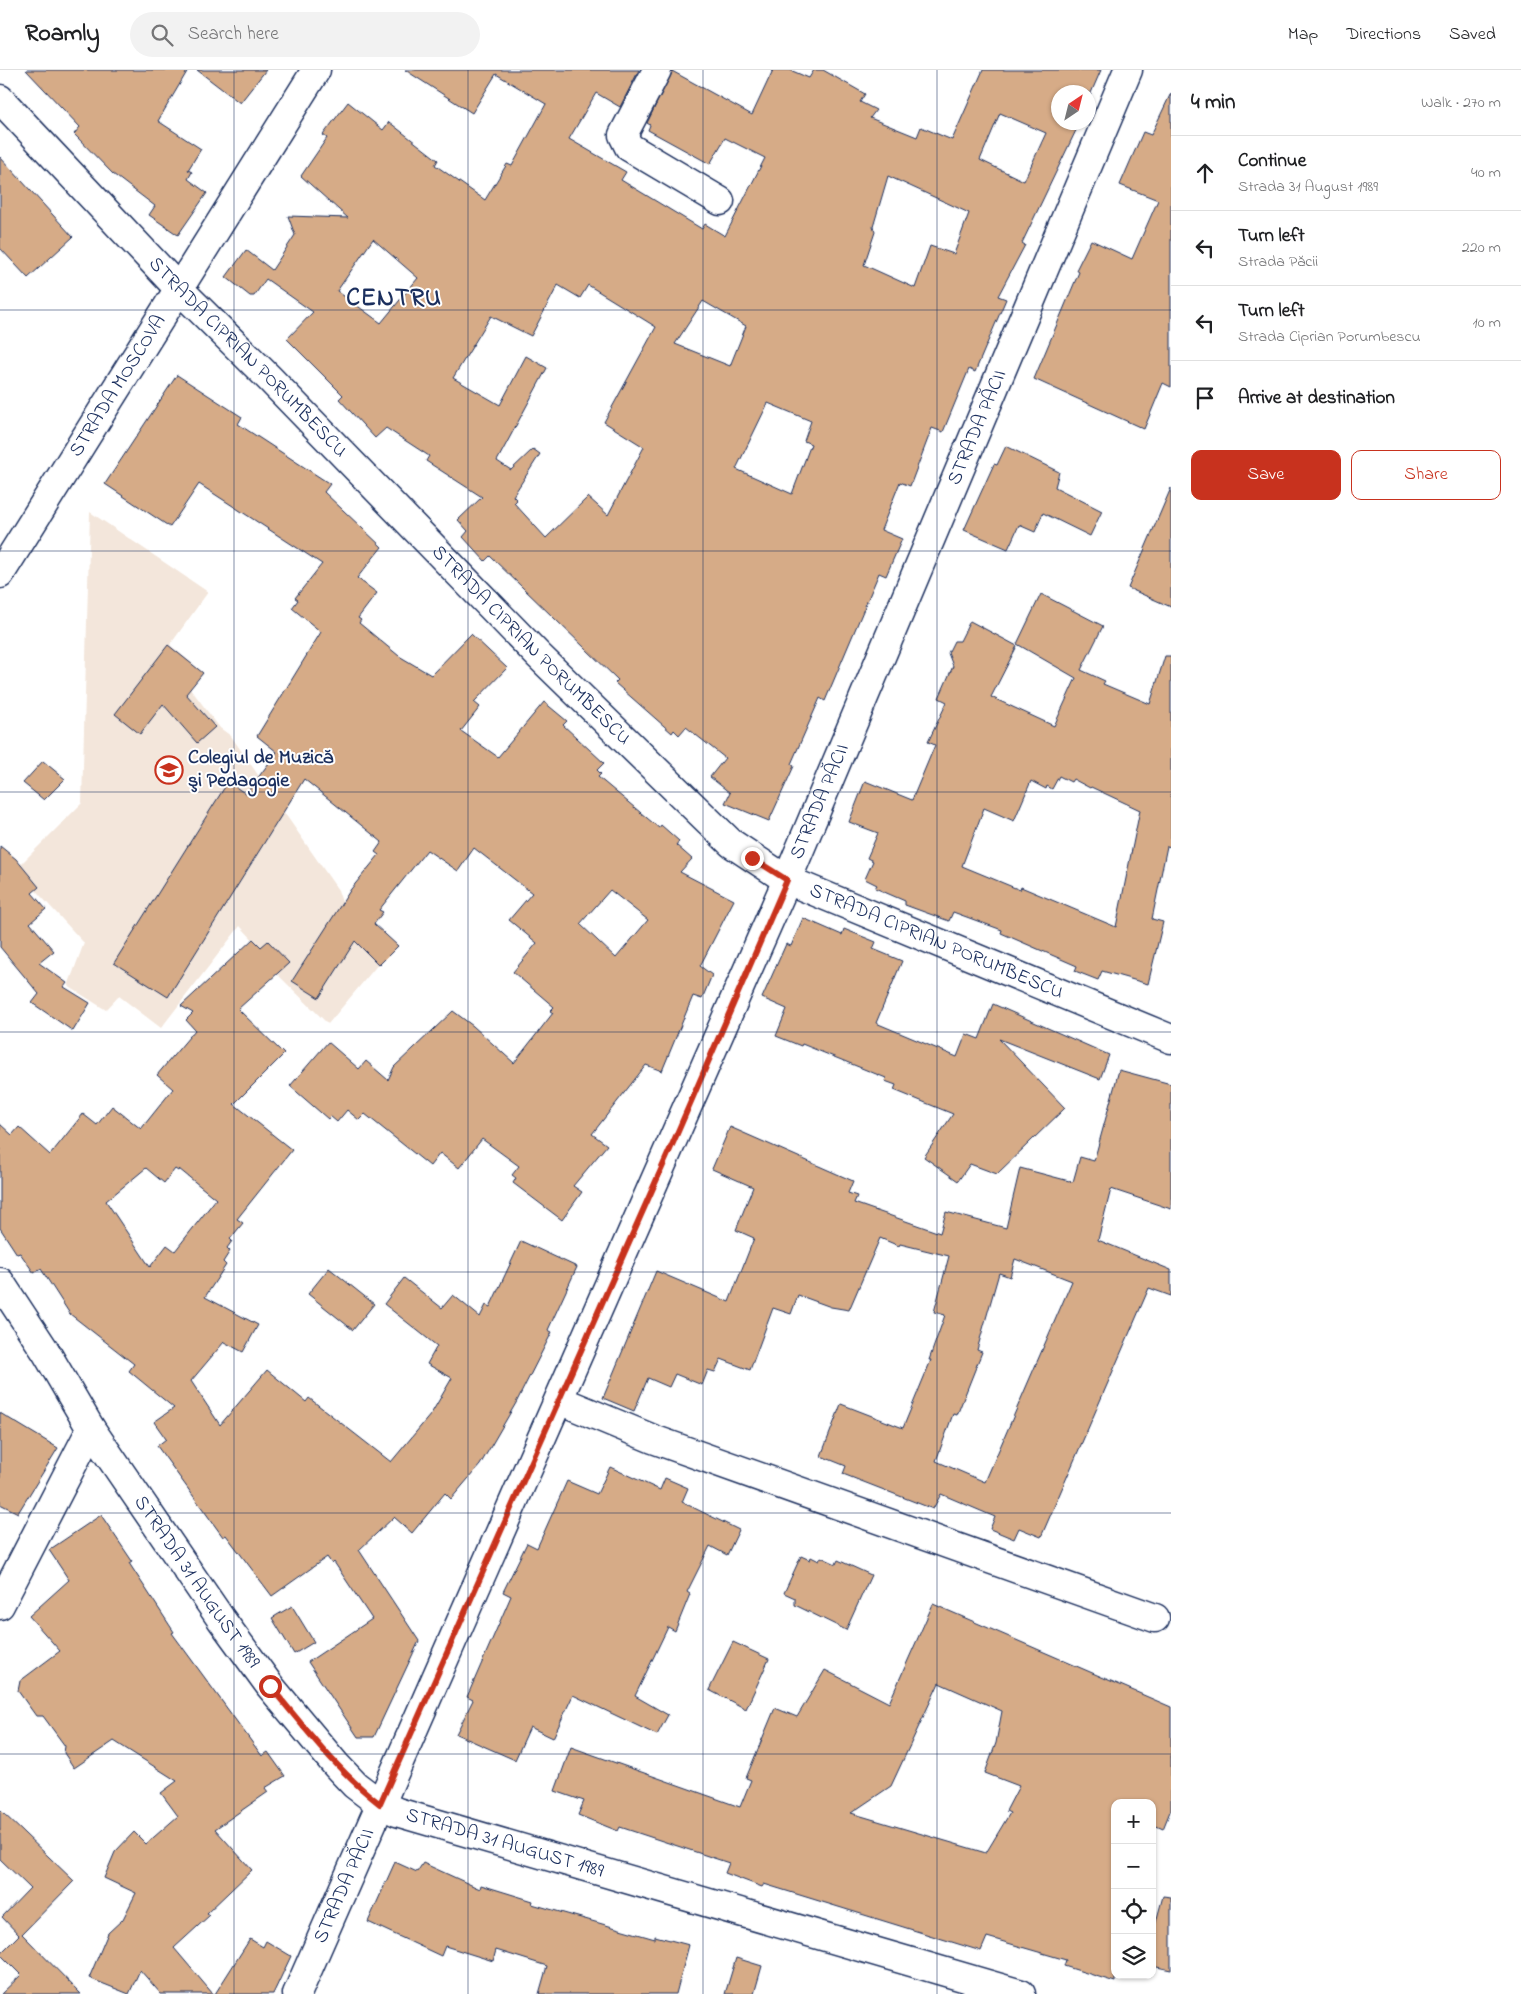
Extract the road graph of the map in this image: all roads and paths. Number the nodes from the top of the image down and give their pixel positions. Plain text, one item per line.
1 (316, 70) edge
2 (657, 70) edge
3 (1128, 70) edge
4 (0, 99) edge
5 (720, 201) dead end
6 (178, 288) junction
7 (0, 574) edge
8 (787, 880) junction
9 (1171, 1039) edge
10 (0, 1282) edge
11 (559, 1400) junction
12 (91, 1429) junction
13 (0, 1605) edge
14 (1155, 1618) dead end
15 (380, 1804) junction
16 (297, 1994) edge
17 (1021, 1994) edge

1 - 6 street, STRADA MOSCOVA
2 - 5 street
3 - 8 street, STRADA PĂCII
4 - 6 street, STRADA CIPRIAN PORUMBESCU
6 - 7 street, STRADA MOSCOVA
6 - 8 street, STRADA CIPRIAN PORUMBESCU
8 - 9 street, STRADA CIPRIAN PORUMBESCU
8 - 11 street, STRADA PĂCII
10 - 12 street, STRADA 31 AUGUST 1989
11 - 14 street
11 - 15 street, STRADA PĂCII
12 - 13 street
12 - 15 street, STRADA 31 AUGUST 1989
15 - 16 street, STRADA PĂCII
15 - 17 street, STRADA 31 AUGUST 1989

